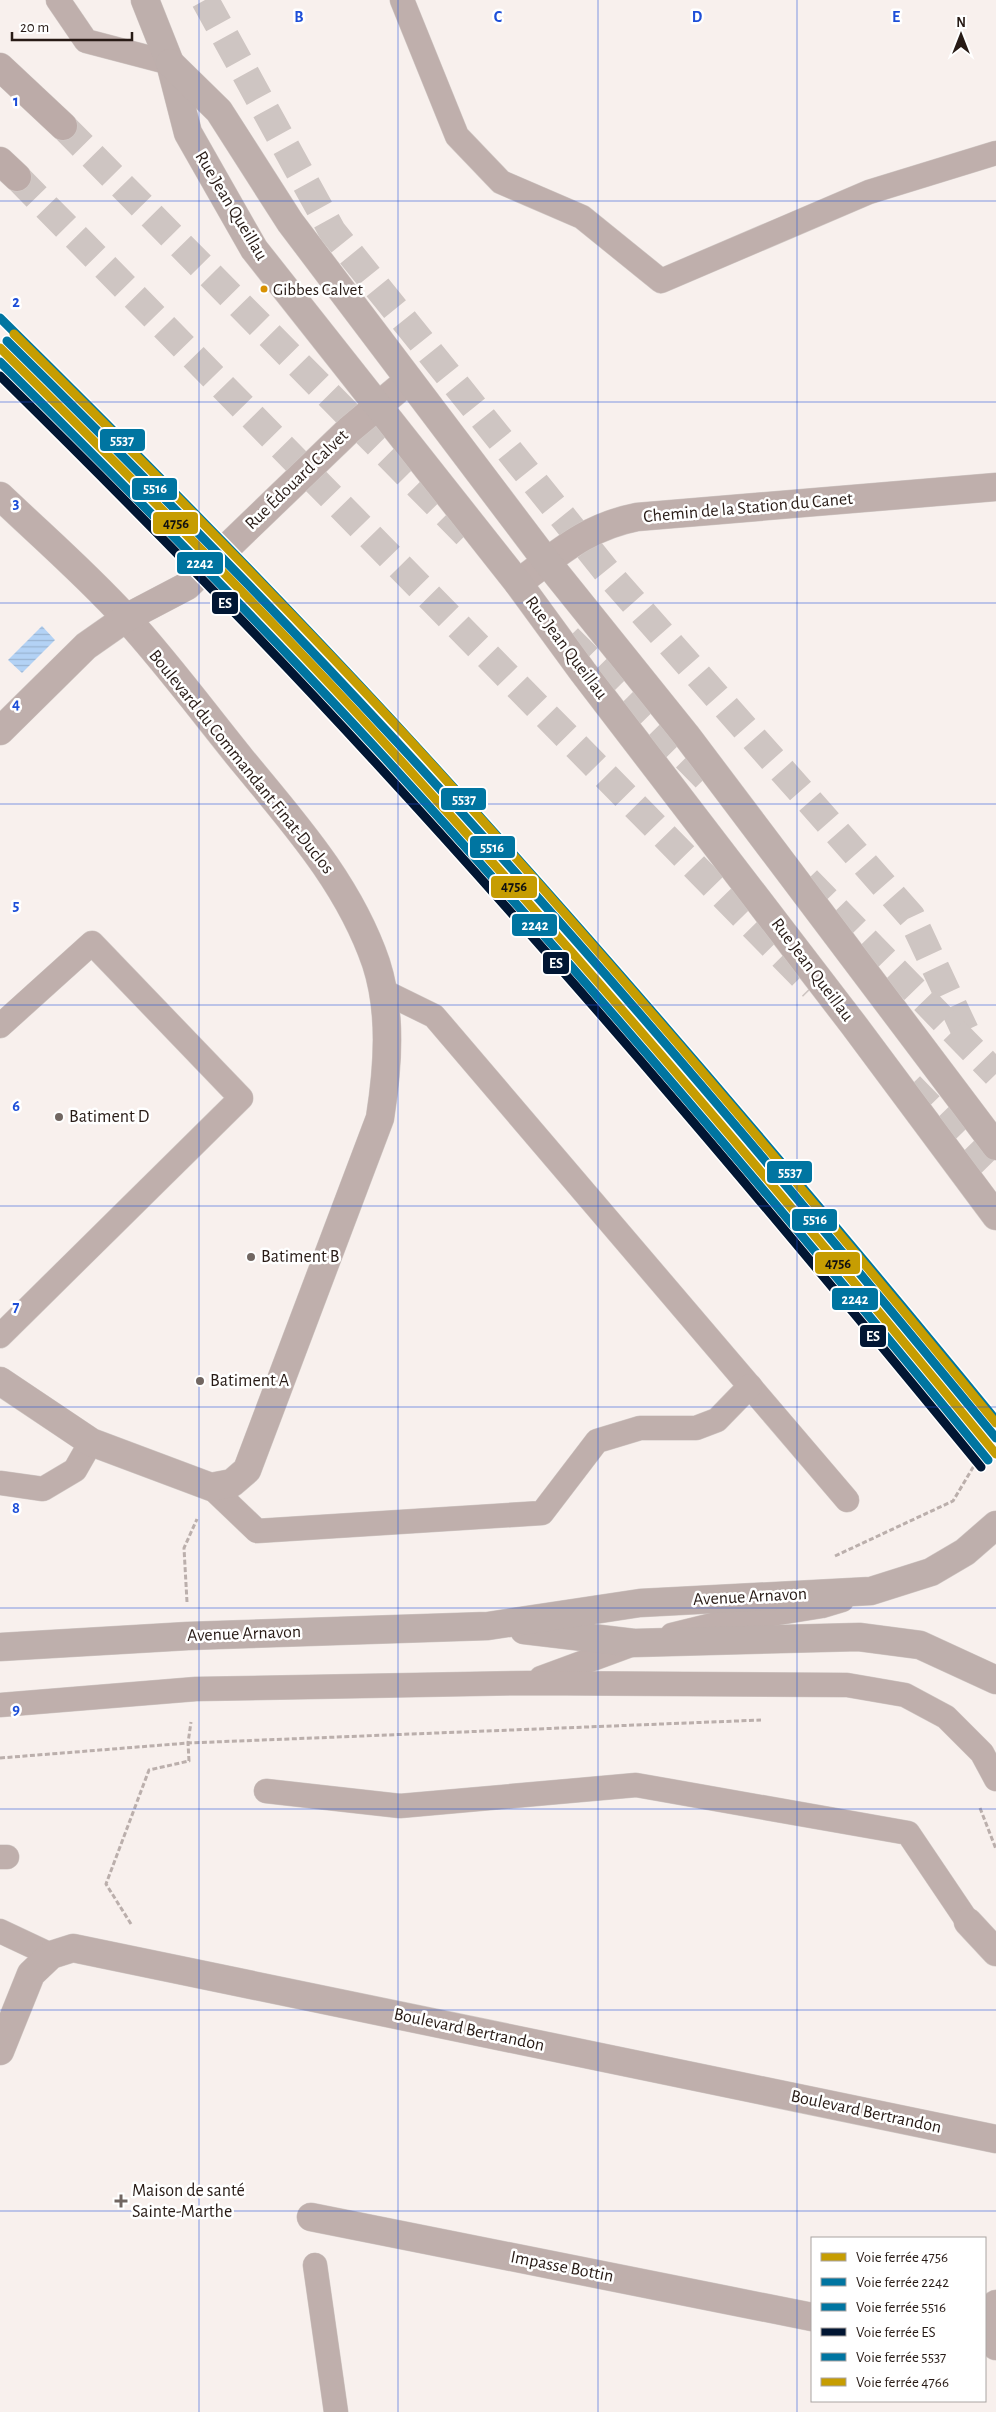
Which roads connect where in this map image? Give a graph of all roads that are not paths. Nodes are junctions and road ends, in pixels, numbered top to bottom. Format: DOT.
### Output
graph roads {
  1 [pos="58,0"];
  2 [pos="145,0"];
  3 [pos="402,0"];
  4 [pos="170,63"];
  5 [pos="0,67"];
  6 [pos="63,126"];
  7 [pos="996,153"];
  8 [pos="409,380"];
  9 [pos="377,406"];
  10 [pos="996,487"];
  11 [pos="0,496"];
  12 [pos="547,562"];
  13 [pos="518,583"];
  14 [pos="126,618"];
  15 [pos="0,731"];
  16 [pos="383,991"];
  17 [pos="0,1026"];
  18 [pos="996,1146"];
  19 [pos="996,1216"];
  20 [pos="0,1336"];
  21 [pos="0,1380"];
  22 [pos="750,1386"];
  23 [pos="91,1442"];
  24 [pos="0,1484"];
  25 [pos="211,1486"];
  26 [pos="847,1500"];
  27 [pos="996,1525"];
  28 [pos="871,1591"];
  29 [pos="488,1626"];
  30 [pos="634,1643"];
  31 [pos="0,1647"];
  32 [pos="996,1680"];
  33 [pos="528,1683"];
  34 [pos="0,1705"];
  35 [pos="996,1779"];
  36 [pos="266,1791"];
  37 [pos="968,1922"];
  38 [pos="0,1932"];
  39 [pos="996,1952"];
  40 [pos="51,1955"];
  41 [pos="0,2051"];
  42 [pos="996,2139"];
  43 [pos="311,2217"];
  44 [pos="315,2265"];
  45 [pos="996,2304"];
  46 [pos="811,2317"];
  47 [pos="996,2346"];
  48 [pos="336,2412"];
  1 -- 4 [label="lane"];
  2 -- 4 [label="main road, Rue Jean Queillau"];
  3 -- 7 [label="lane"];
  4 -- 8 [label="main road, Rue Jean Queillau"];
  4 -- 9 [label="main road, Rue Jean Queillau"];
  5 -- 6 [label="highway"];
  8 -- 9 [label="street, Rue Édouard Calvet"];
  8 -- 12 [label="main road, Rue Jean Queillau"];
  9 -- 13 [label="main road, Rue Jean Queillau"];
  9 -- 14 [label="street, Rue Édouard Calvet"];
  10 -- 12 [label="street, Chemin de la Station du Canet"];
  11 -- 14 [label="street, Boulevard du Commandant Finat-Duclos"];
  12 -- 13 [label="street, Chemin de la Station du Canet"];
  12 -- 18 [label="main road, Rue Jean Queillau"];
  13 -- 19 [label="main road, Rue Jean Queillau"];
  14 -- 15 [label="street, Rue Édouard Calvet"];
  14 -- 16 [label="street, Boulevard du Commandant Finat-Duclos"];
  16 -- 22 [label="lane"];
  16 -- 25 [label="street, Boulevard du Commandant Finat-Duclos"];
  17 -- 20 [label="lane"];
  21 -- 23 [label="street"];
  22 -- 25 [label="lane"];
  22 -- 26 [label="lane"];
  23 -- 24 [label="lane"];
  23 -- 25 [label="street"];
  27 -- 28 [label="main road, Avenue Arnavon"];
  28 -- 29 [label="main road, Avenue Arnavon"];
  28 -- 30 [label="lane"];
  29 -- 30 [label="main road, Avenue Arnavon"];
  29 -- 31 [label="main road, Avenue Arnavon"];
  30 -- 32 [label="main road, Avenue Arnavon"];
  30 -- 33 [label="lane"];
  33 -- 34 [label="lane"];
  33 -- 35 [label="lane"];
  36 -- 37 [label="lane"];
  37 -- 39 [label="street"];
  38 -- 40 [label="lane"];
  40 -- 41 [label="street, Boulevard Bertrandon"];
  40 -- 42 [label="street, Boulevard Bertrandon"];
  43 -- 46 [label="street, Impasse Bottin"];
  44 -- 48 [label="lane"];
  45 -- 47 [label="street"];
}
